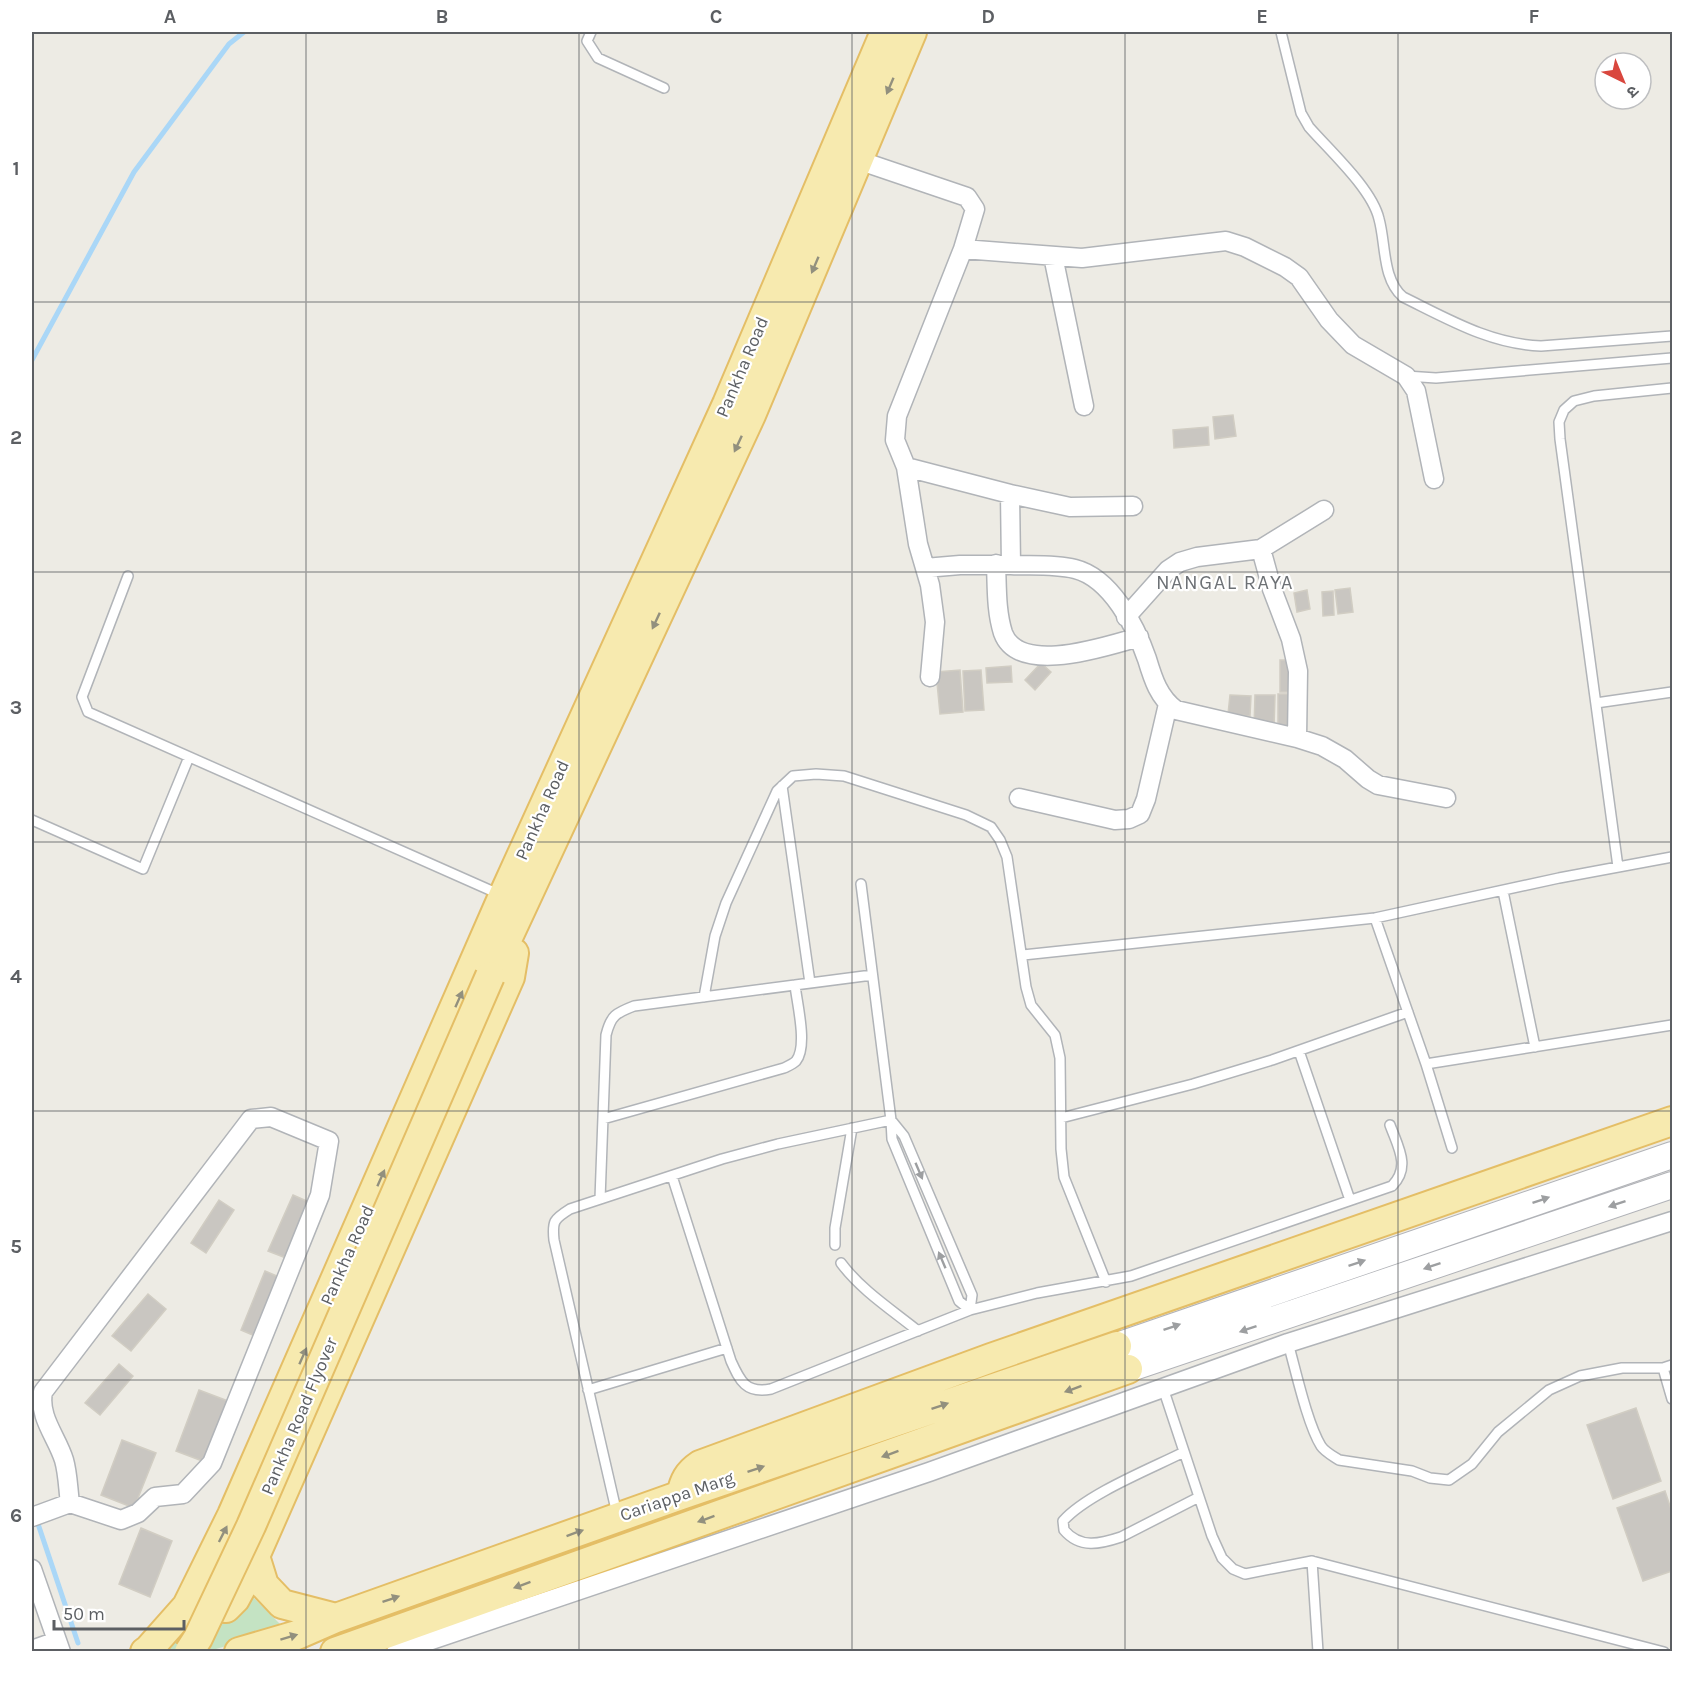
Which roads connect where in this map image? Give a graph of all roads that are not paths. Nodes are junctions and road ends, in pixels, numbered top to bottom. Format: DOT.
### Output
graph roads {
  1 [pos="591,32"];
  2 [pos="885,32"];
  3 [pos="912,32"];
  4 [pos="1281,32"];
  5 [pos="664,88"];
  6 [pos="846,156"];
  7 [pos="963,249"];
  8 [pos="1053,256"];
  9 [pos="1672,336"];
  10 [pos="1672,358"];
  11 [pos="1406,376"];
  12 [pos="1672,388"];
  13 [pos="1084,406"];
  14 [pos="906,467"];
  15 [pos="1434,479"];
  16 [pos="1010,494"];
  17 [pos="1133,506"];
  18 [pos="1324,510"];
  19 [pos="1261,549"];
  20 [pos="1003,565"];
  21 [pos="925,568"];
  22 [pos="128,576"];
  23 [pos="1126,617"];
  24 [pos="1139,637"];
  25 [pos="930,677"];
  26 [pos="1672,692"];
  27 [pos="1596,703"];
  28 [pos="1168,704"];
  29 [pos="1297,738"];
  30 [pos="189,757"];
  31 [pos="782,786"];
  32 [pos="1019,798"];
  33 [pos="1446,798"];
  34 [pos="32,820"];
  35 [pos="1672,856"];
  36 [pos="1618,867"];
  37 [pos="861,884"];
  38 [pos="1503,891"];
  39 [pos="512,905"];
  40 [pos="1376,918"];
  41 [pos="1023,955"];
  42 [pos="872,975"];
  43 [pos="810,983"];
  44 [pos="795,985"];
  45 [pos="704,997"];
  46 [pos="1408,1012"];
  47 [pos="1672,1025"];
  48 [pos="1535,1047"];
  49 [pos="1299,1051"];
  50 [pos="1426,1064"];
  51 [pos="1061,1118"];
  52 [pos="603,1119"];
  53 [pos="891,1120"];
  54 [pos="1672,1121"];
  55 [pos="1390,1125"];
  56 [pos="852,1128"];
  57 [pos="1452,1148"];
  58 [pos="1672,1155"];
  59 [pos="672,1176"];
  60 [pos="1672,1185"];
  61 [pos="600,1198"];
  62 [pos="1350,1200"];
  63 [pos="1672,1221"];
  64 [pos="835,1245"];
  65 [pos="841,1263"];
  66 [pos="1106,1282"];
  67 [pos="970,1311"];
  68 [pos="918,1331"];
  69 [pos="1288,1343"];
  70 [pos="727,1348"];
  71 [pos="1123,1357"];
  72 [pos="1672,1365"];
  73 [pos="1663,1368"];
  74 [pos="1162,1388"];
  75 [pos="588,1390"];
  76 [pos="1672,1399"];
  77 [pos="1184,1452"];
  78 [pos="681,1495"];
  79 [pos="1199,1497"];
  80 [pos="70,1503"];
  81 [pos="32,1517"];
  82 [pos="617,1517"];
  83 [pos="255,1556"];
  84 [pos="1312,1561"];
  85 [pos="32,1569"];
  86 [pos="197,1586"];
  87 [pos="336,1618"];
  88 [pos="59,1646"];
  89 [pos="32,1650"];
  90 [pos="145,1652"];
  91 [pos="189,1652"];
  92 [pos="239,1652"];
  93 [pos="335,1652"];
  94 [pos="396,1652"];
  95 [pos="1318,1652"];
  96 [pos="1664,1652"];
  1 -- 5 [label="lane"];
  2 -- 6 [label="main road, Pankha Road"];
  3 -- 6 [label="main road, Pankha Road, one-way"];
  4 -- 9 [label="lane"];
  6 -- 7 [label="street"];
  6 -- 39 [label="main road, Pankha Road"];
  7 -- 8 [label="street"];
  7 -- 14 [label="street"];
  8 -- 11 [label="street"];
  8 -- 13 [label="street"];
  10 -- 11 [label="lane"];
  11 -- 15 [label="street"];
  12 -- 27 [label="lane"];
  14 -- 16 [label="street"];
  14 -- 21 [label="street"];
  16 -- 17 [label="street"];
  16 -- 20 [label="street"];
  18 -- 19 [label="street"];
  19 -- 23 [label="street"];
  19 -- 29 [label="street"];
  20 -- 21 [label="street"];
  20 -- 23 [label="street"];
  20 -- 24 [label="street"];
  21 -- 25 [label="street"];
  22 -- 30 [label="lane"];
  23 -- 24 [label="street"];
  24 -- 28 [label="street"];
  26 -- 27 [label="lane"];
  27 -- 36 [label="lane"];
  28 -- 29 [label="street"];
  28 -- 32 [label="street"];
  29 -- 33 [label="street"];
  30 -- 34 [label="lane"];
  30 -- 39 [label="lane"];
  31 -- 41 [label="lane"];
  31 -- 43 [label="lane"];
  31 -- 45 [label="lane"];
  35 -- 36 [label="lane"];
  36 -- 38 [label="lane"];
  37 -- 42 [label="lane"];
  38 -- 40 [label="lane"];
  38 -- 48 [label="lane"];
  39 -- 83 [label="main road"];
  86 -- 39 [label="main road, Pankha Road, one-way"];
  39 -- 91 [label="main road, Pankha Road Flyover, bridge"];
  40 -- 41 [label="lane"];
  40 -- 46 [label="lane"];
  41 -- 51 [label="lane"];
  42 -- 43 [label="lane"];
  42 -- 53 [label="lane"];
  43 -- 44 [label="lane"];
  44 -- 45 [label="lane"];
  44 -- 52 [label="lane"];
  45 -- 52 [label="lane"];
  46 -- 49 [label="lane"];
  46 -- 50 [label="lane"];
  47 -- 48 [label="lane"];
  48 -- 50 [label="lane"];
  49 -- 51 [label="lane"];
  49 -- 62 [label="lane"];
  50 -- 57 [label="lane"];
  51 -- 66 [label="lane"];
  52 -- 61 [label="lane"];
  53 -- 56 [label="lane"];
  67 -- 53 [label="lane, one-way"];
  53 -- 67 [label="lane, one-way"];
  54 -- 78 [label="main road"];
  55 -- 62 [label="lane"];
  56 -- 59 [label="lane"];
  56 -- 64 [label="lane"];
  71 -- 58 [label="main road, one-way"];
  59 -- 61 [label="lane"];
  59 -- 70 [label="lane"];
  60 -- 71 [label="main road, one-way"];
  61 -- 75 [label="lane"];
  62 -- 66 [label="lane"];
  63 -- 69 [label="street"];
  65 -- 68 [label="lane"];
  66 -- 67 [label="lane"];
  67 -- 68 [label="lane"];
  68 -- 70 [label="lane"];
  69 -- 73 [label="lane"];
  69 -- 74 [label="street"];
  70 -- 75 [label="lane"];
  78 -- 71 [label="main road, Cariappa Marg, one-way"];
  71 -- 93 [label="main road, Cariappa Marg, one-way"];
  72 -- 73 [label="lane"];
  73 -- 76 [label="lane"];
  74 -- 77 [label="lane"];
  74 -- 94 [label="street"];
  75 -- 82 [label="lane"];
  77 -- 79 [label="lane"];
  77 -- 79 [label="lane"];
  78 -- 82 [label="main road, Cariappa Marg"];
  79 -- 84 [label="lane"];
  80 -- 80 [label="street"];
  80 -- 81 [label="street"];
  87 -- 82 [label="main road, Cariappa Marg, one-way"];
  83 -- 86 [label="main road"];
  83 -- 87 [label="main road"];
  84 -- 95 [label="lane"];
  84 -- 96 [label="lane"];
  85 -- 88 [label="street"];
  86 -- 90 [label="main road, Pankha Road"];
  92 -- 87 [label="main road, Cariappa Marg, one-way"];
  88 -- 89 [label="street"];
}
